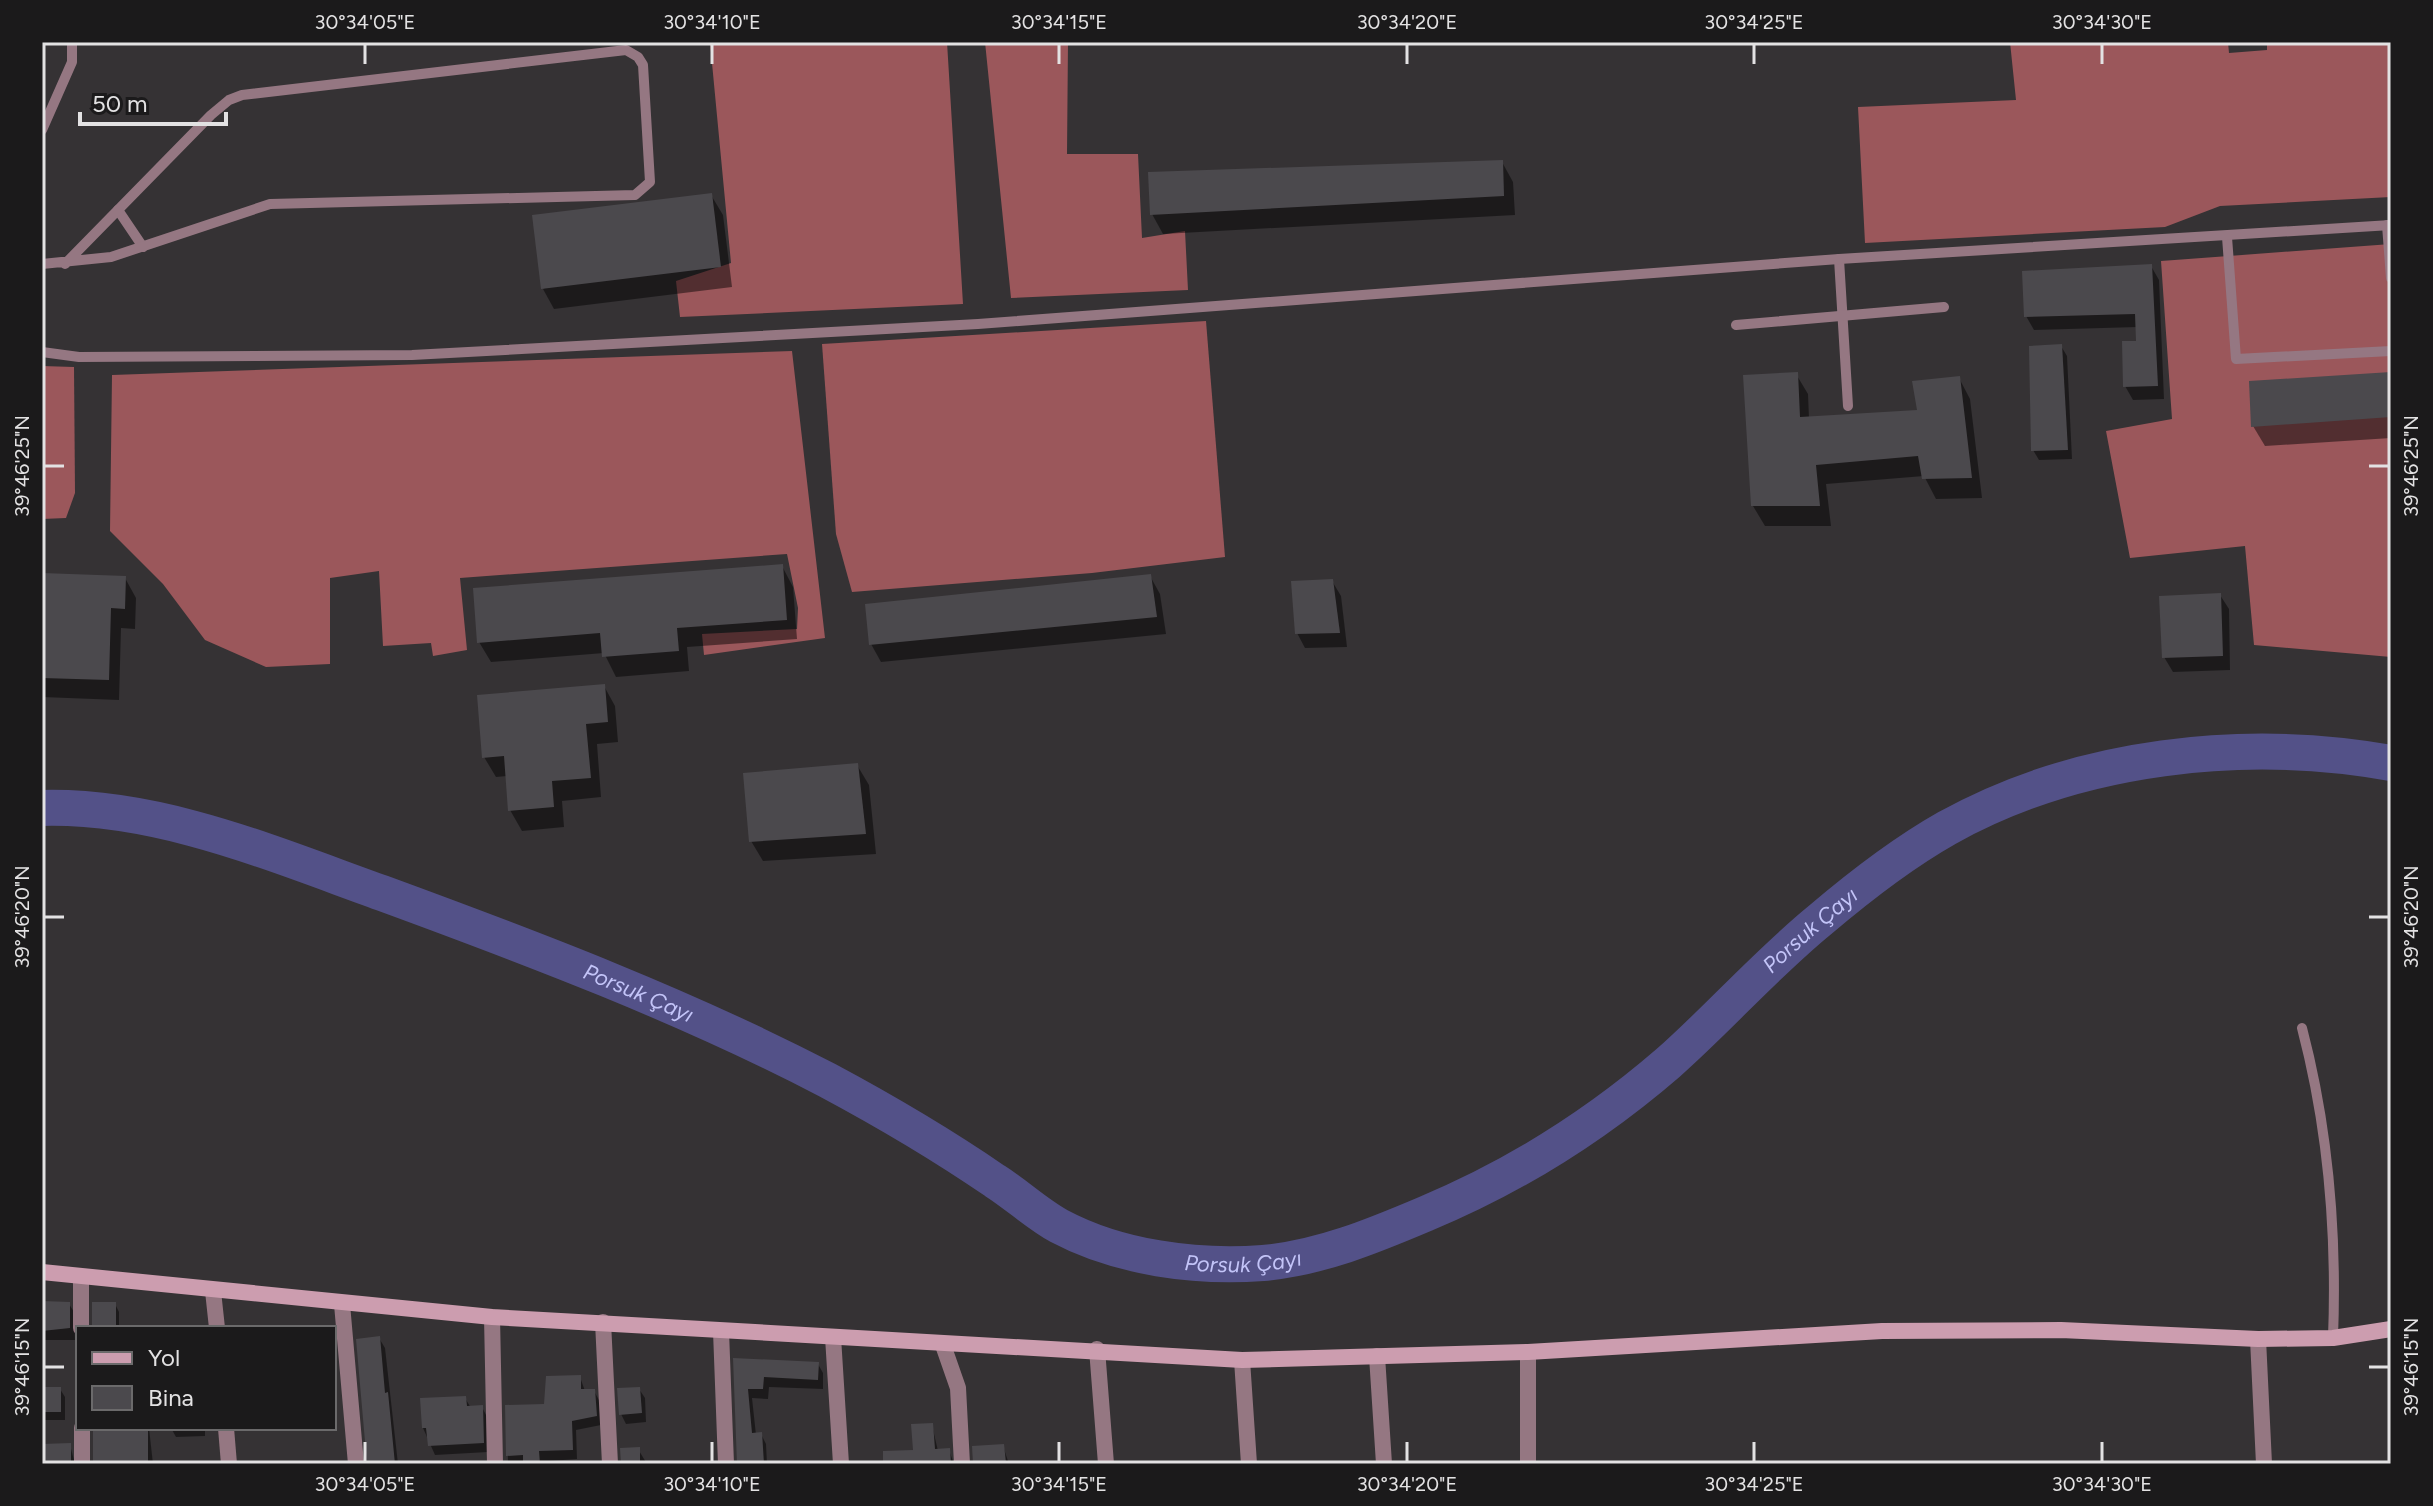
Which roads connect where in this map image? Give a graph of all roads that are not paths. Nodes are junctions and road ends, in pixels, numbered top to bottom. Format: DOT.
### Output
graph roads {
  1 [pos="72,42"];
  2 [pos="42,130"];
  3 [pos="118,210"];
  4 [pos="2389,225"];
  5 [pos="2227,237"];
  6 [pos="143,247"];
  7 [pos="1839,259"];
  8 [pos="42,264"];
  9 [pos="65,264"];
  10 [pos="2391,278"];
  11 [pos="1944,307"];
  12 [pos="1842,315"];
  13 [pos="1736,325"];
  14 [pos="2391,351"];
  15 [pos="42,352"];
  16 [pos="1848,406"];
  17 [pos="2302,1028"];
  18 [pos="42,1272"];
  19 [pos="81,1277"];
  20 [pos="213,1291"];
  21 [pos="342,1304"];
  22 [pos="492,1317"];
  23 [pos="603,1322"];
  24 [pos="81,1326"];
  25 [pos="217,1326"];
  26 [pos="2391,1329"];
  27 [pos="721,1331"];
  28 [pos="833,1337"];
  29 [pos="2333,1338"];
  30 [pos="2258,1339"];
  31 [pos="943,1345"];
  32 [pos="1097,1349"];
  33 [pos="1528,1352"];
  34 [pos="1377,1356"];
  35 [pos="1242,1360"];
  36 [pos="82,1430"];
  37 [pos="226,1430"];
  38 [pos="82,1464"];
  39 [pos="229,1464"];
  40 [pos="356,1464"];
  41 [pos="495,1464"];
  42 [pos="610,1464"];
  43 [pos="726,1464"];
  44 [pos="841,1464"];
  45 [pos="962,1464"];
  46 [pos="1106,1464"];
  47 [pos="1249,1464"];
  48 [pos="1384,1464"];
  49 [pos="1528,1464"];
  50 [pos="2264,1464"];
  1 -- 2 [label="lane"];
  3 -- 6 [label="lane"];
  3 -- 6 [label="lane"];
  3 -- 9 [label="lane"];
  4 -- 5 [label="lane"];
  4 -- 10 [label="lane"];
  5 -- 7 [label="lane"];
  5 -- 14 [label="lane"];
  6 -- 9 [label="lane"];
  7 -- 12 [label="lane"];
  7 -- 15 [label="lane"];
  8 -- 9 [label="lane"];
  11 -- 12 [label="lane"];
  12 -- 13 [label="lane"];
  12 -- 16 [label="lane"];
  17 -- 29 [label="lane"];
  18 -- 19 [label="street"];
  19 -- 20 [label="street"];
  19 -- 24 [label="street"];
  20 -- 21 [label="street"];
  20 -- 25 [label="street"];
  21 -- 22 [label="street"];
  21 -- 40 [label="street"];
  22 -- 23 [label="street"];
  22 -- 41 [label="street"];
  23 -- 27 [label="street"];
  23 -- 42 [label="street"];
  26 -- 29 [label="street"];
  27 -- 28 [label="street"];
  27 -- 43 [label="street"];
  28 -- 31 [label="street"];
  28 -- 44 [label="street"];
  29 -- 30 [label="street"];
  30 -- 33 [label="street"];
  30 -- 50 [label="street"];
  31 -- 32 [label="street"];
  31 -- 45 [label="street"];
  32 -- 35 [label="street"];
  32 -- 46 [label="street"];
  33 -- 34 [label="street"];
  33 -- 49 [label="street"];
  34 -- 35 [label="street"];
  34 -- 48 [label="street"];
  35 -- 47 [label="street"];
  36 -- 38 [label="street"];
  37 -- 39 [label="street"];
}
